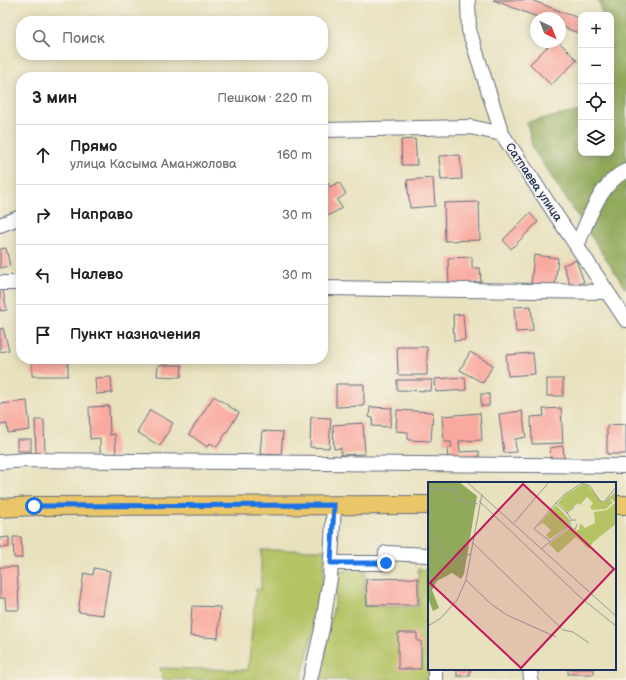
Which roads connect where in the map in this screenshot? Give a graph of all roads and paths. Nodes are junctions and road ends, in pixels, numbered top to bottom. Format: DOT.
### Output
graph roads {
  1 [pos="468,0"];
  2 [pos="328,130"];
  3 [pos="502,134"];
  4 [pos="626,171"];
  5 [pos="16,219"];
  6 [pos="0,225"];
  7 [pos="576,246"];
  8 [pos="0,283"];
  9 [pos="16,284"];
  10 [pos="328,288"];
  11 [pos="606,292"];
  12 [pos="626,320"];
  13 [pos="0,462"];
  14 [pos="626,466"];
  15 [pos="334,505"];
  16 [pos="428,505"];
  17 [pos="0,508"];
  18 [pos="428,555"];
  19 [pos="331,563"];
  20 [pos="434,670"];
  21 [pos="530,670"];
  22 [pos="310,680"];
  23 [pos="435,680"];
  24 [pos="531,680"];
  1 -- 3 [label="street"];
  2 -- 3 [label="street, Сатпаева улица"];
  3 -- 7 [label="street, Сатпаева улица"];
  4 -- 7 [label="street"];
  5 -- 6 [label="street"];
  7 -- 11 [label="street, Сатпаева улица"];
  8 -- 9 [label="street"];
  10 -- 11 [label="street"];
  11 -- 12 [label="street, Сатпаева улица"];
  13 -- 14 [label="street"];
  15 -- 16 [label="main road"];
  15 -- 17 [label="main road"];
  15 -- 19 [label="street"];
  18 -- 19 [label="street"];
  19 -- 22 [label="street"];
  20 -- 23 [label="street"];
  21 -- 24 [label="street"];
}
